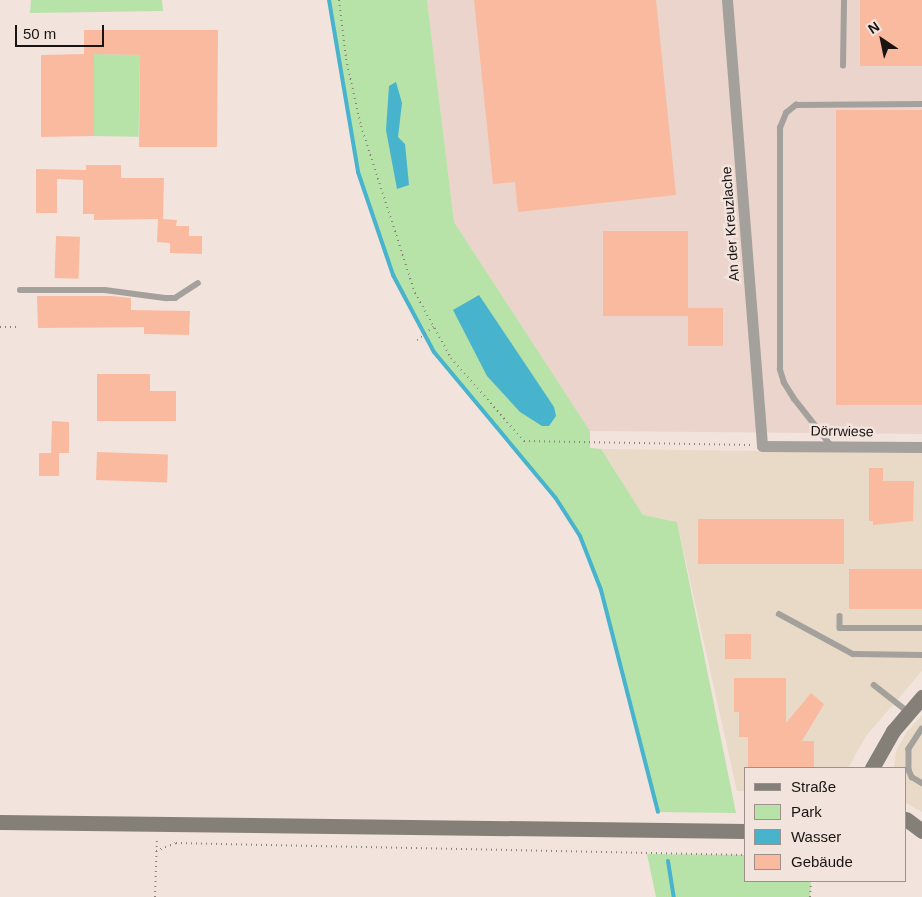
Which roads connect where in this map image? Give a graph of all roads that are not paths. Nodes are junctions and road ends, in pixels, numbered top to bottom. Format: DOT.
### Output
graph roads {
  1 [pos="727,0"];
  2 [pos="844,0"];
  3 [pos="843,66"];
  4 [pos="922,104"];
  5 [pos="198,283"];
  6 [pos="20,290"];
  7 [pos="762,446"];
  8 [pos="831,446"];
  9 [pos="922,447"];
  10 [pos="780,614"];
  11 [pos="840,616"];
  12 [pos="922,628"];
  13 [pos="922,655"];
  14 [pos="874,686"];
  15 [pos="922,697"];
  16 [pos="909,712"];
  17 [pos="922,729"];
  18 [pos="872,767"];
  19 [pos="922,783"];
  20 [pos="907,820"];
  21 [pos="0,822"];
  22 [pos="744,831"];
  23 [pos="907,832"];
  24 [pos="922,832"];
  1 -- 7 [label="street, An der Kreuzlache"];
  2 -- 3 [label="lane"];
  4 -- 8 [label="lane"];
  5 -- 6 [label="lane"];
  7 -- 8 [label="street, Dörrwiese"];
  8 -- 9 [label="street, Dörrwiese"];
  10 -- 13 [label="lane"];
  11 -- 12 [label="lane"];
  14 -- 16 [label="lane"];
  15 -- 16 [label="main road"];
  16 -- 18 [label="main road"];
  17 -- 19 [label="lane"];
  20 -- 24 [label="main road"];
  21 -- 22 [label="main road"];
  23 -- 24 [label="main road"];
}
